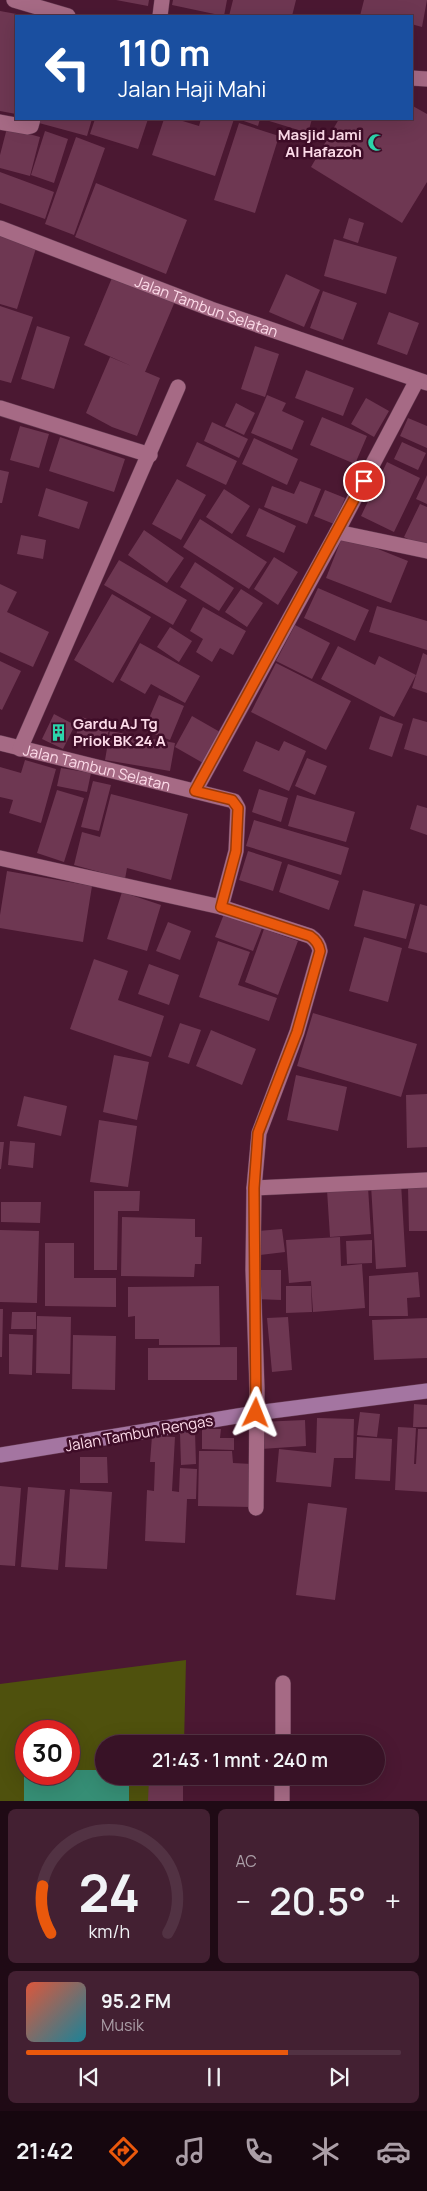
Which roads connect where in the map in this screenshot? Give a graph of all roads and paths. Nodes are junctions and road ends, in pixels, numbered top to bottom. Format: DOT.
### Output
graph roads {
  1 [pos="14,0"];
  2 [pos="162,0"];
  3 [pos="46,13"];
  4 [pos="61,15"];
  5 [pos="160,15"];
  6 [pos="413,78"];
  7 [pos="427,79"];
  8 [pos="33,120"];
  9 [pos="1,125"];
  10 [pos="0,228"];
  11 [pos="422,381"];
  12 [pos="178,387"];
  13 [pos="0,408"];
  14 [pos="150,455"];
  15 [pos="337,532"];
  16 [pos="427,551"];
  17 [pos="0,743"];
  18 [pos="20,749"];
  19 [pos="195,791"];
  20 [pos="0,858"];
  21 [pos="221,907"];
  22 [pos="427,1180"];
  23 [pos="254,1188"];
  24 [pos="427,1391"];
  25 [pos="256,1410"];
  26 [pos="0,1455"];
  27 [pos="256,1508"];
  28 [pos="283,1683"];
  29 [pos="283,1735"];
  30 [pos="282,1785"];
  31 [pos="282,1801"];
  1 -- 3 [label="street"];
  2 -- 5 [label="street"];
  3 -- 4 [label="street"];
  6 -- 7 [label="street"];
  8 -- 9 [label="street"];
  10 -- 11 [label="street, Jalan Tambun Selatan"];
  11 -- 15 [label="street, Jalan Tambun Selatan"];
  12 -- 14 [label="street"];
  13 -- 14 [label="street"];
  14 -- 18 [label="street"];
  15 -- 16 [label="street"];
  15 -- 19 [label="street, Jalan Tambun Selatan"];
  17 -- 18 [label="street, Jalan Tambun Selatan"];
  18 -- 19 [label="street, Jalan Tambun Selatan"];
  19 -- 21 [label="street, Jalan Tambun Selatan"];
  20 -- 21 [label="street"];
  21 -- 23 [label="street"];
  22 -- 23 [label="street"];
  23 -- 25 [label="street"];
  24 -- 25 [label="street, Jalan Tambun Rengas"];
  25 -- 26 [label="street, Jalan Tambun Rengas"];
  25 -- 27 [label="street"];
  28 -- 29 [label="street"];
  30 -- 31 [label="street"];
}
